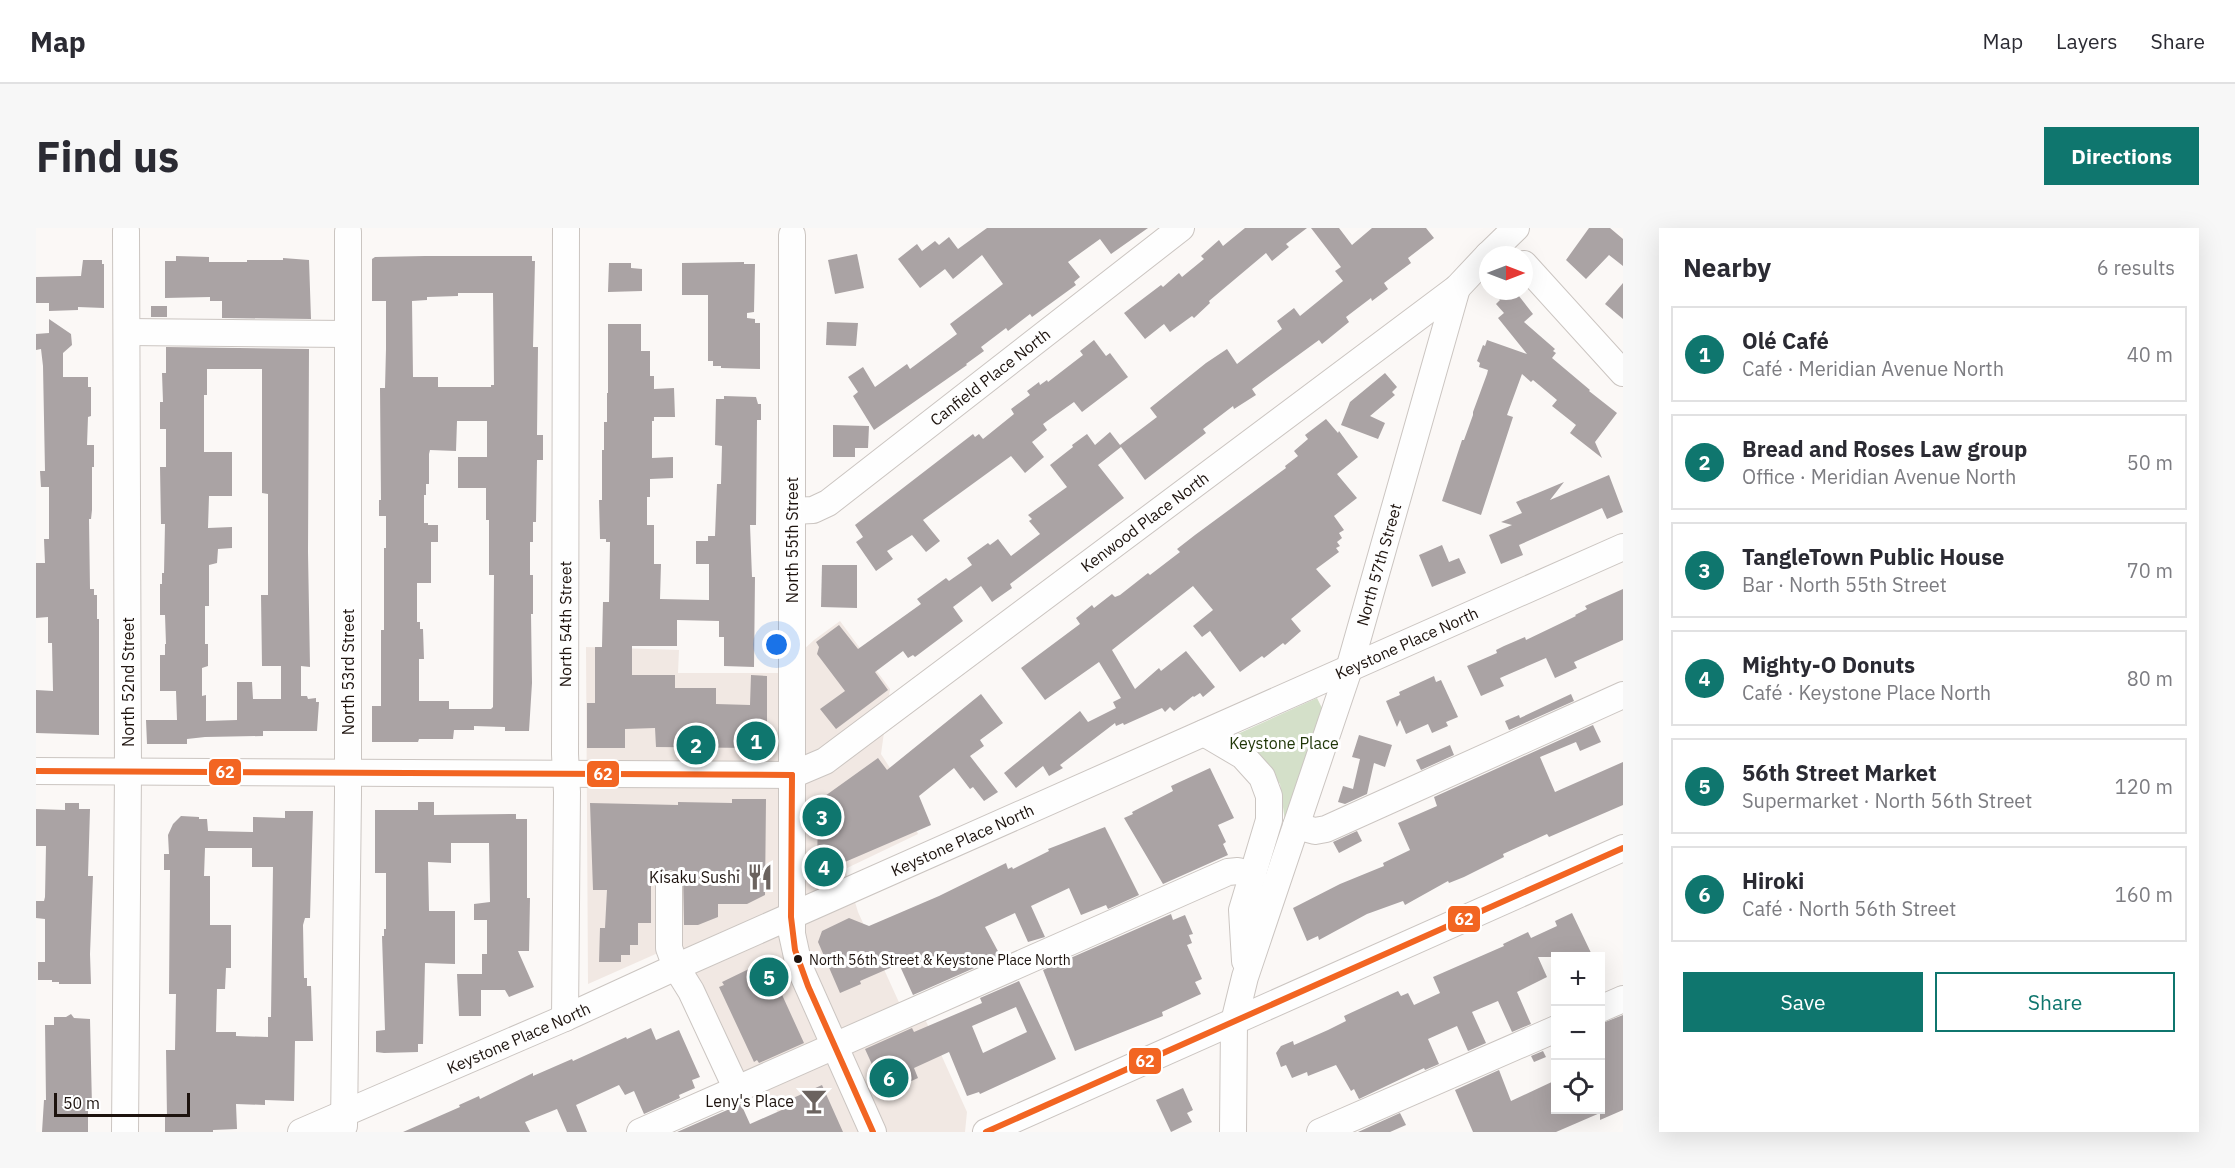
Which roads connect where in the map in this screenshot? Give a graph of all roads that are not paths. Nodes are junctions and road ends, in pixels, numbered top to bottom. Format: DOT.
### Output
graph roads {
  1 [pos="566,228"];
  2 [pos="1181,228"];
  3 [pos="127,229"];
  4 [pos="348,229"];
  5 [pos="792,230"];
  6 [pos="1502,243"];
  7 [pos="1533,276"];
  8 [pos="1457,288"];
  9 [pos="127,332"];
  10 [pos="348,334"];
  11 [pos="1623,373"];
  12 [pos="792,511"];
  13 [pos="1623,547"];
  14 [pos="1349,669"];
  15 [pos="1623,695"];
  16 [pos="1204,733"];
  17 [pos="36,771"];
  18 [pos="128,772"];
  19 [pos="348,773"];
  20 [pos="566,775"];
  21 [pos="792,775"];
  22 [pos="1296,826"];
  23 [pos="1623,848"];
  24 [pos="1253,875"];
  25 [pos="669,885"];
  26 [pos="791,917"];
  27 [pos="676,967"];
  28 [pos="1245,977"];
  29 [pos="1623,999"];
  30 [pos="1605,1007"];
  31 [pos="565,1018"];
  32 [pos="1234,1022"];
  33 [pos="1551,1031"];
  34 [pos="834,1046"];
  35 [pos="732,1079"];
  36 [pos="344,1122"];
  37 [pos="125,1132"];
  38 [pos="301,1132"];
  39 [pos="640,1132"];
  40 [pos="873,1132"];
  41 [pos="986,1132"];
  42 [pos="1233,1132"];
  43 [pos="1320,1132"];
  1 -- 20 [label="street, North 54th Street"];
  2 -- 12 [label="street, Canfield Place North"];
  3 -- 9 [label="street, North 52nd Street"];
  4 -- 10 [label="street, North 53rd Street"];
  5 -- 12 [label="street, North 55th Street"];
  6 -- 8 [label="street, Kenwood Place North"];
  7 -- 11 [label="street"];
  8 -- 14 [label="street, North 57th Street"];
  8 -- 21 [label="street, Kenwood Place North"];
  9 -- 10 [label="street"];
  9 -- 18 [label="street, North 52nd Street"];
  10 -- 19 [label="street, North 53rd Street"];
  12 -- 21 [label="street, North 55th Street"];
  13 -- 14 [label="street, Keystone Place North"];
  14 -- 16 [label="street, Keystone Place North"];
  14 -- 22 [label="street, North 57th Street"];
  15 -- 22 [label="street"];
  16 -- 24 [label="street, North 57th Street"];
  16 -- 26 [label="street, Keystone Place North"];
  17 -- 18 [label="street"];
  18 -- 19 [label="street"];
  18 -- 37 [label="street, North 52nd Street"];
  19 -- 20 [label="street"];
  19 -- 36 [label="street, North 53rd Street"];
  20 -- 21 [label="street"];
  20 -- 31 [label="street, North 54th Street"];
  21 -- 26 [label="street, North 55th Street"];
  22 -- 28 [label="street, North 57th Street"];
  23 -- 32 [label="street"];
  24 -- 28 [label="street, North 57th Street"];
  24 -- 34 [label="street"];
  25 -- 27 [label="street"];
  26 -- 27 [label="street, Keystone Place North"];
  26 -- 34 [label="street, North 55th Street"];
  27 -- 31 [label="street, Keystone Place North"];
  27 -- 35 [label="street"];
  28 -- 32 [label="street, North 57th Street"];
  29 -- 30 [label="street"];
  31 -- 36 [label="street, Keystone Place North"];
  32 -- 41 [label="street"];
  32 -- 42 [label="street, North 57th Street"];
  33 -- 43 [label="street"];
  34 -- 39 [label="street"];
  34 -- 40 [label="street, North 55th Street"];
  36 -- 38 [label="street, Keystone Place North"];
}
